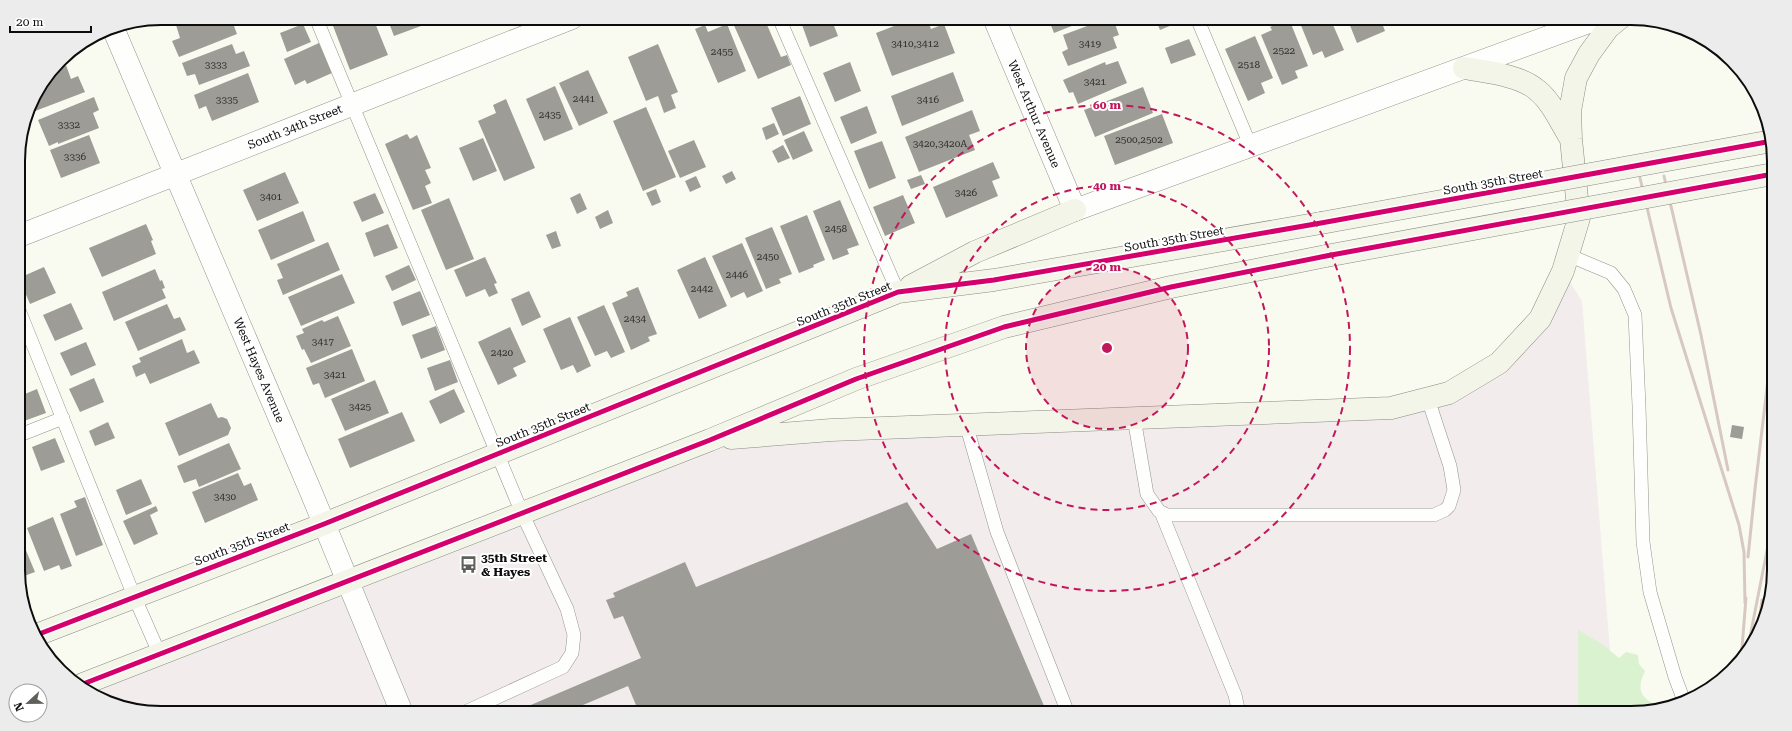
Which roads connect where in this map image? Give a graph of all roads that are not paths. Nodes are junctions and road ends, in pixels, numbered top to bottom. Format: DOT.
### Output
graph roads {
  1 [pos="319,25"];
  2 [pos="554,25"];
  3 [pos="782,25"];
  4 [pos="997,25"];
  5 [pos="1200,25"];
  6 [pos="1581,25"];
  7 [pos="1612,25"];
  8 [pos="115,33"];
  9 [pos="1464,68"];
  10 [pos="352,104"];
  11 [pos="1570,138"];
  12 [pos="1766,142"];
  13 [pos="1250,145"];
  14 [pos="176,175"];
  15 [pos="1767,175"];
  16 [pos="1075,210"];
  17 [pos="25,234"];
  18 [pos="1568,255"];
  19 [pos="898,292"];
  20 [pos="25,325"];
  21 [pos="1428,399"];
  22 [pos="63,418"];
  23 [pos="1134,418"];
  24 [pos="966,424"];
  25 [pos="25,433"];
  26 [pos="710,440"];
  27 [pos="498,454"];
  28 [pos="1160,512"];
  29 [pos="522,513"];
  30 [pos="324,524"];
  31 [pos="347,582"];
  32 [pos="134,596"];
  33 [pos="41,633"];
  34 [pos="160,655"];
  35 [pos="86,683"];
  36 [pos="1682,696"];
  37 [pos="399,706"];
  38 [pos="478,706"];
  39 [pos="1065,706"];
  40 [pos="1237,706"];
  1 -- 10 [label="lane"];
  2 -- 10 [label="street, South 34th Street"];
  3 -- 19 [label="lane"];
  4 -- 16 [label="street, West Arthur Avenue"];
  5 -- 13 [label="lane"];
  6 -- 9 [label="street"];
  7 -- 11 [label="main road"];
  8 -- 14 [label="street, West Hayes Avenue"];
  9 -- 11 [label="main road"];
  9 -- 13 [label="street"];
  10 -- 14 [label="street, South 34th Street"];
  10 -- 27 [label="lane"];
  11 -- 18 [label="main road"];
  12 -- 19 [label="main road, South 35th Street, bridge"];
  13 -- 16 [label="street"];
  14 -- 17 [label="street, South 34th Street"];
  14 -- 30 [label="street, West Hayes Avenue"];
  15 -- 26 [label="main road, bridge"];
  16 -- 19 [label="main road"];
  18 -- 21 [label="main road"];
  18 -- 36 [label="lane"];
  19 -- 27 [label="main road, South 35th Street"];
  20 -- 22 [label="lane"];
  21 -- 23 [label="main road"];
  21 -- 28 [label="lane"];
  22 -- 25 [label="lane"];
  22 -- 32 [label="lane"];
  23 -- 24 [label="main road"];
  23 -- 28 [label="lane"];
  24 -- 26 [label="main road"];
  24 -- 39 [label="lane"];
  26 -- 29 [label="main road"];
  27 -- 29 [label="lane"];
  27 -- 30 [label="main road, South 35th Street"];
  28 -- 40 [label="lane"];
  29 -- 31 [label="main road"];
  29 -- 38 [label="lane"];
  30 -- 31 [label="street, West Hayes Avenue"];
  30 -- 32 [label="main road, South 35th Street"];
  31 -- 34 [label="main road"];
  31 -- 37 [label="street, West Hayes Avenue"];
  32 -- 33 [label="main road, South 35th Street"];
  32 -- 34 [label="lane"];
  34 -- 35 [label="main road"];
}
